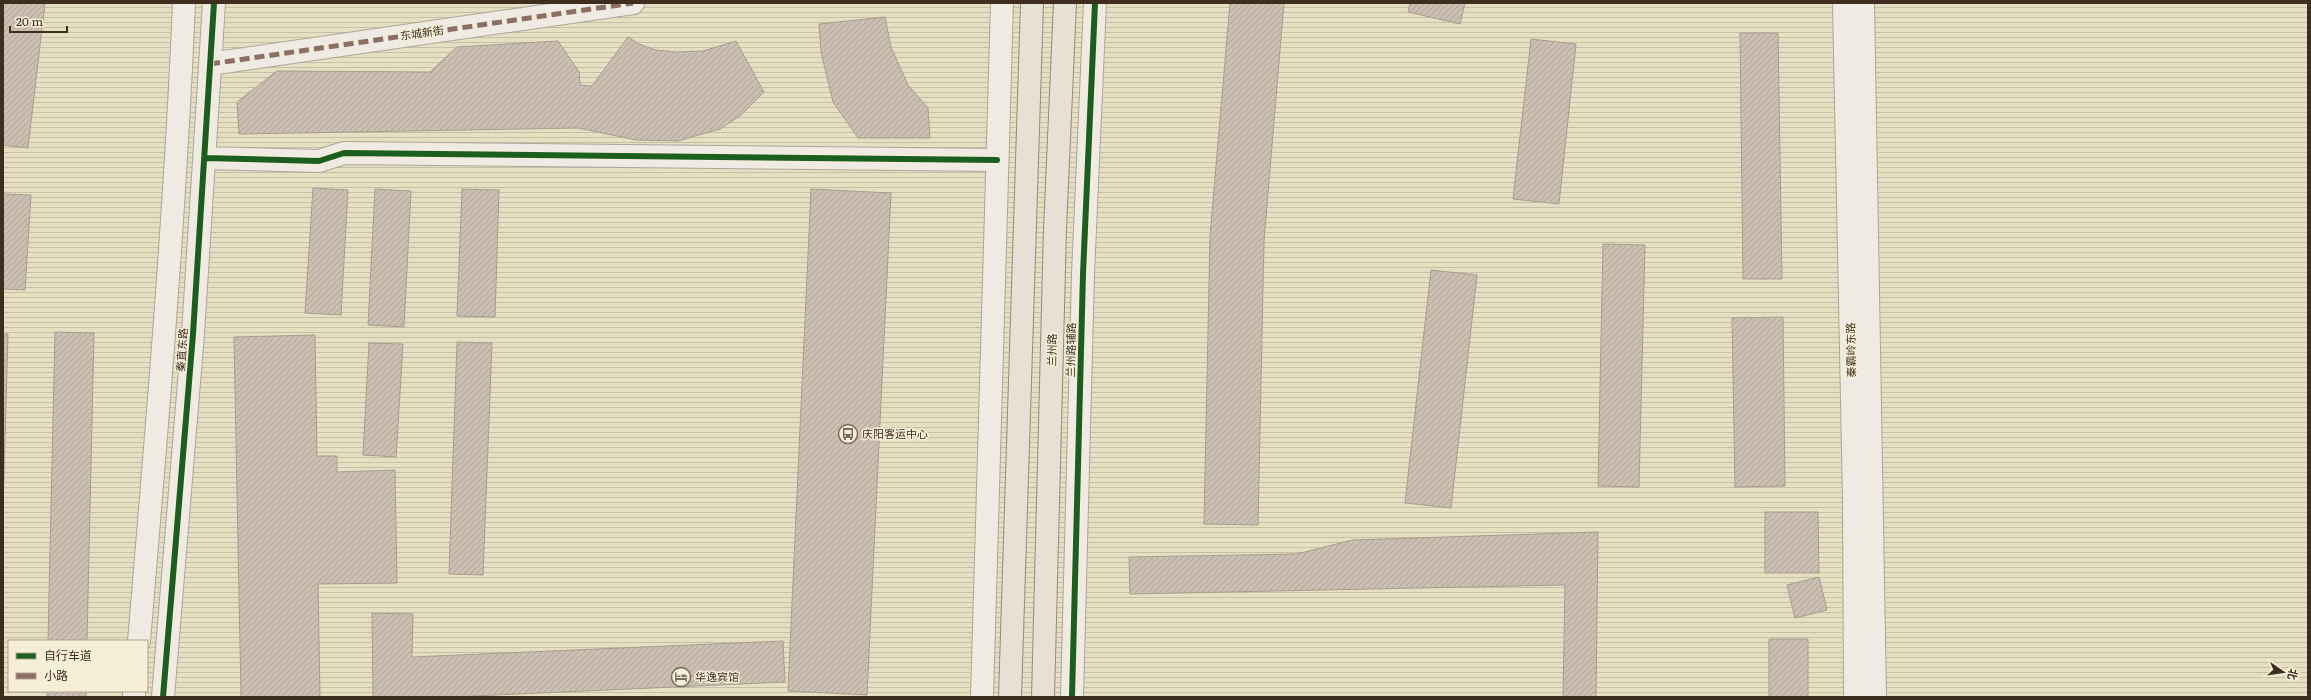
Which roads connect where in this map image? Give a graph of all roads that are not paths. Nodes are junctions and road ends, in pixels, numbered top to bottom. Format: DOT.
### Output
graph roads {
  1 [pos="184,3"];
  2 [pos="214,3"];
  3 [pos="634,3"];
  4 [pos="1002,3"];
  5 [pos="1032,3"];
  6 [pos="1065,3"];
  7 [pos="1095,3"];
  8 [pos="1844,3"];
  9 [pos="1863,3"];
  10 [pos="210,64"];
  11 [pos="205,158"];
  12 [pos="997,160"];
  13 [pos="139,640"];
  14 [pos="163,697"];
  15 [pos="982,697"];
  16 [pos="1010,697"];
  17 [pos="1043,697"];
  18 [pos="1072,697"];
  19 [pos="1855,697"];
  20 [pos="1875,697"];
  1 -- 13 [label="street, 秦直东路"];
  2 -- 10 [label="street, 秦直东路"];
  3 -- 10 [label="street, 东城新街"];
  4 -- 12 [label="street"];
  5 -- 16 [label="main road"];
  6 -- 17 [label="main road, 兰州路"];
  7 -- 18 [label="street, 兰州路辅路"];
  8 -- 19 [label="street, 秦霸岭东路"];
  9 -- 20 [label="street, 秦霸岭东路"];
  10 -- 11 [label="street, 秦直东路"];
  11 -- 12 [label="street"];
  11 -- 14 [label="street, 秦直东路"];
  12 -- 15 [label="street"];
}
